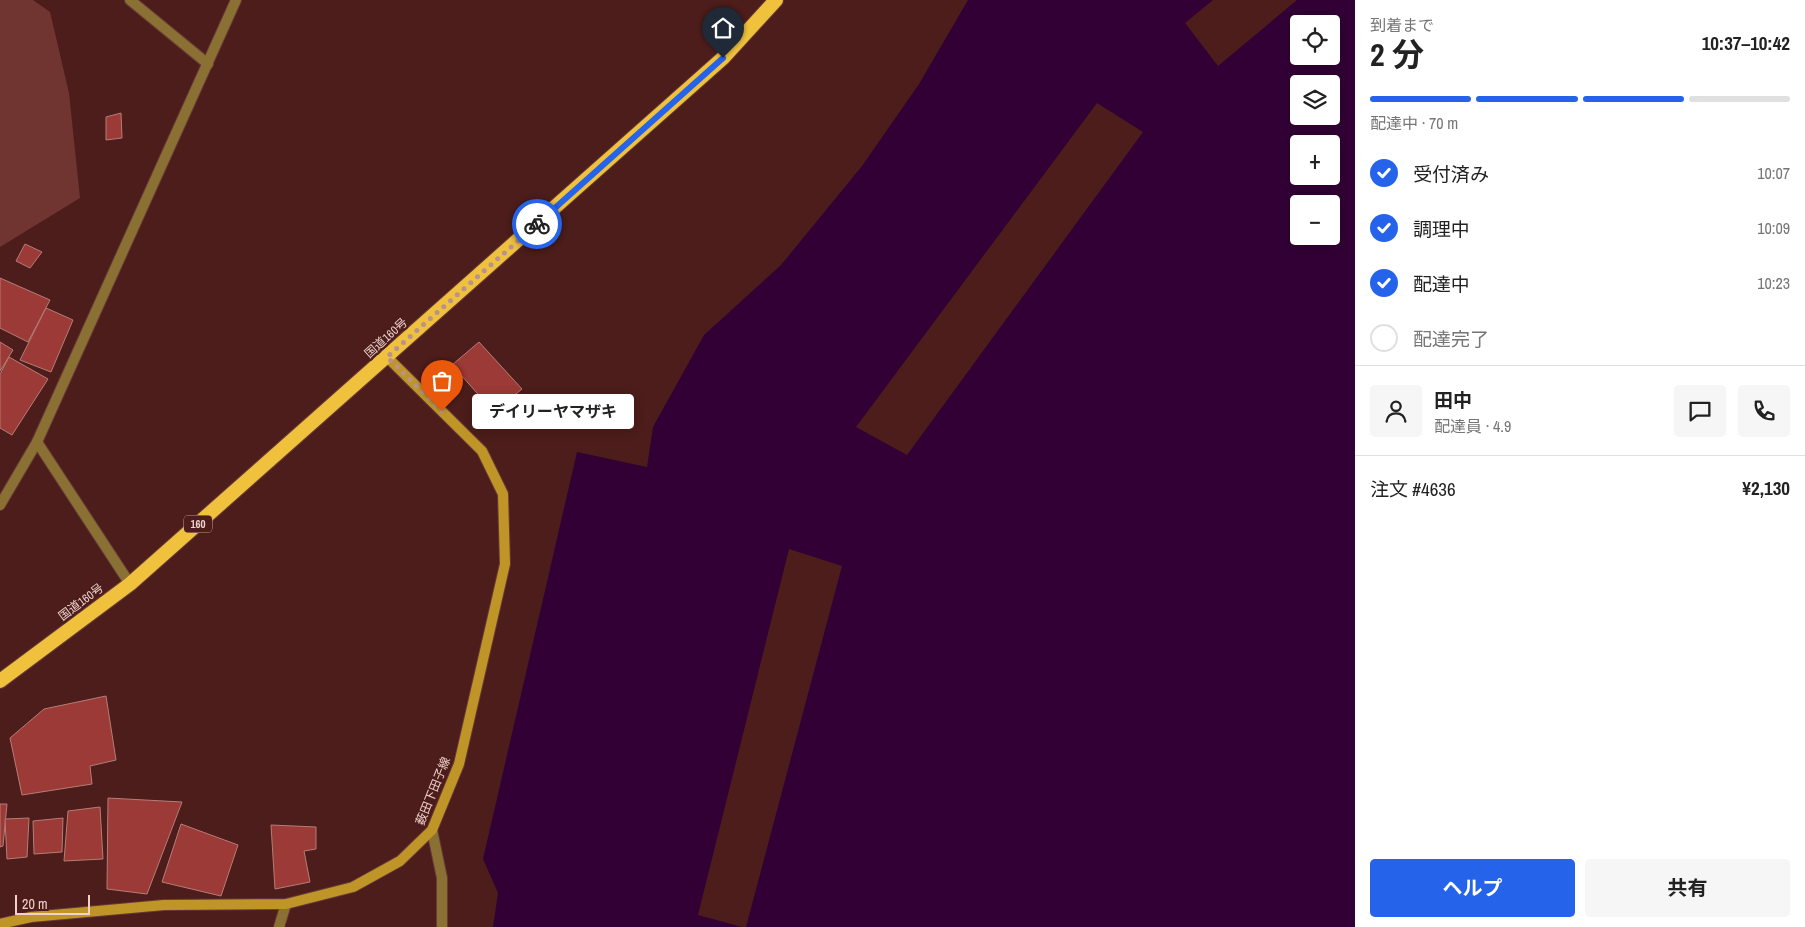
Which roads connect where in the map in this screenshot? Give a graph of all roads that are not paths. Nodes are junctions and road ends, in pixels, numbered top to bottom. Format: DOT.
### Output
graph roads {
  1 [pos="130,0"];
  2 [pos="236,0"];
  3 [pos="776,0"];
  4 [pos="208,64"];
  5 [pos="387,357"];
  6 [pos="37,442"];
  7 [pos="0,505"];
  8 [pos="130,584"];
  9 [pos="0,682"];
  10 [pos="432,830"];
  11 [pos="286,904"];
  12 [pos="0,924"];
  13 [pos="279,927"];
  14 [pos="442,927"];
  1 -- 4 [label="street"];
  2 -- 4 [label="street"];
  3 -- 5 [label="highway, 国道160号 / 160"];
  4 -- 6 [label="street"];
  5 -- 8 [label="highway, 国道160号 / 160"];
  5 -- 10 [label="main road, 薮田下田子線"];
  6 -- 7 [label="street"];
  6 -- 8 [label="street"];
  8 -- 9 [label="highway, 国道160号 / 160"];
  10 -- 11 [label="main road, 薮田下田子線"];
  10 -- 14 [label="street"];
  11 -- 12 [label="main road, 薮田下田子線"];
  11 -- 13 [label="street"];
}
